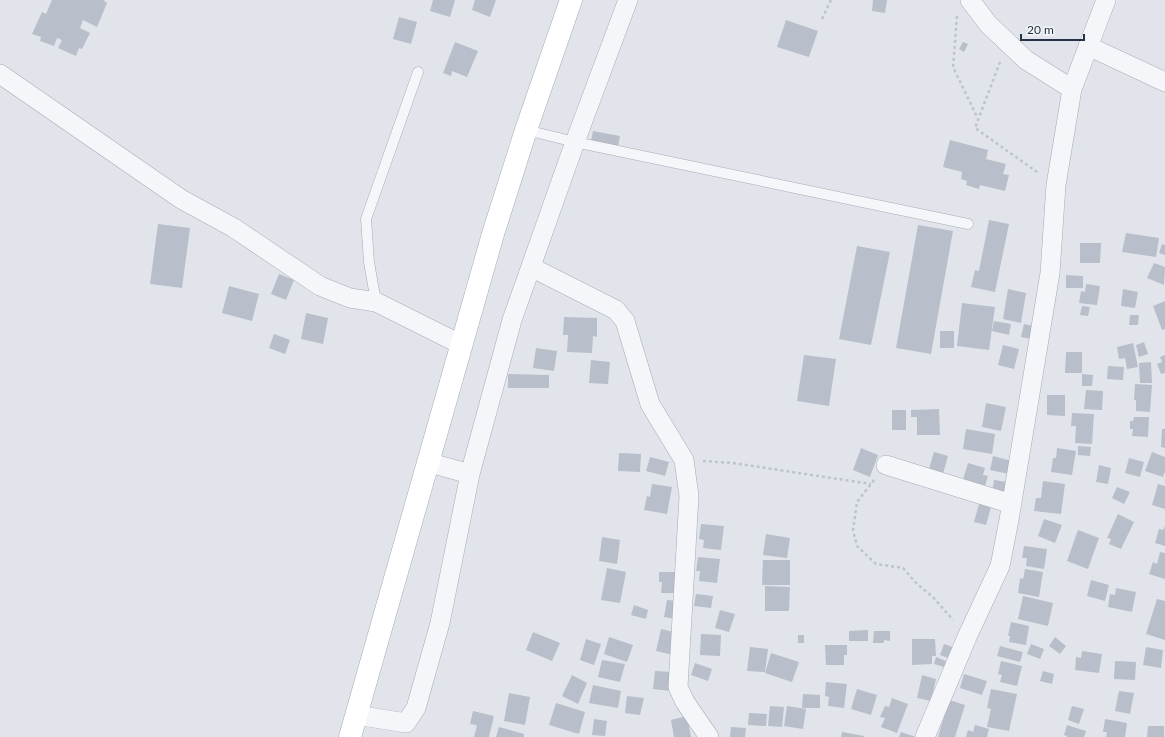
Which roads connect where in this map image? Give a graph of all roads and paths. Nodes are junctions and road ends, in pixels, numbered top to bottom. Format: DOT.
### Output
graph roads {
  1 [pos="571,0"];
  2 [pos="628,0"];
  3 [pos="831,0"];
  4 [pos="970,0"];
  5 [pos="1106,0"];
  6 [pos="957,15"];
  7 [pos="822,19"];
  8 [pos="1008,43"];
  9 [pos="1088,46"];
  10 [pos="418,72"];
  11 [pos="0,74"];
  12 [pos="1165,82"];
  13 [pos="1072,89"];
  14 [pos="978,120"];
  15 [pos="526,130"];
  16 [pos="575,142"];
  17 [pos="1056,185"];
  18 [pos="968,224"];
  19 [pos="531,267"];
  20 [pos="376,302"];
  21 [pos="460,344"];
  22 [pos="684,460"];
  23 [pos="427,462"];
  24 [pos="886,465"];
  25 [pos="470,474"];
  26 [pos="871,484"];
  27 [pos="1012,504"];
  28 [pos="967,637"];
  29 [pos="356,715"];
  30 [pos="350,737"];
  31 [pos="709,737"];
  32 [pos="925,737"];
  1 -- 15 [label="main road"];
  2 -- 16 [label="street"];
  3 -- 7 [label="path"];
  4 -- 8 [label="street"];
  5 -- 9 [label="street"];
  6 -- 14 [label="path"];
  8 -- 13 [label="street"];
  8 -- 14 [label="path"];
  9 -- 12 [label="street"];
  9 -- 13 [label="street"];
  10 -- 20 [label="lane"];
  11 -- 20 [label="street"];
  13 -- 17 [label="street"];
  14 -- 17 [label="path"];
  15 -- 16 [label="lane"];
  15 -- 21 [label="main road"];
  16 -- 18 [label="lane"];
  16 -- 19 [label="street"];
  17 -- 27 [label="street"];
  19 -- 22 [label="street"];
  19 -- 25 [label="street"];
  20 -- 21 [label="street"];
  21 -- 23 [label="main road"];
  22 -- 26 [label="path"];
  22 -- 31 [label="street"];
  23 -- 25 [label="street"];
  23 -- 29 [label="main road"];
  24 -- 26 [label="path"];
  24 -- 27 [label="street"];
  25 -- 29 [label="street"];
  26 -- 28 [label="path"];
  27 -- 28 [label="street"];
  28 -- 32 [label="street"];
  29 -- 30 [label="main road"];
}
